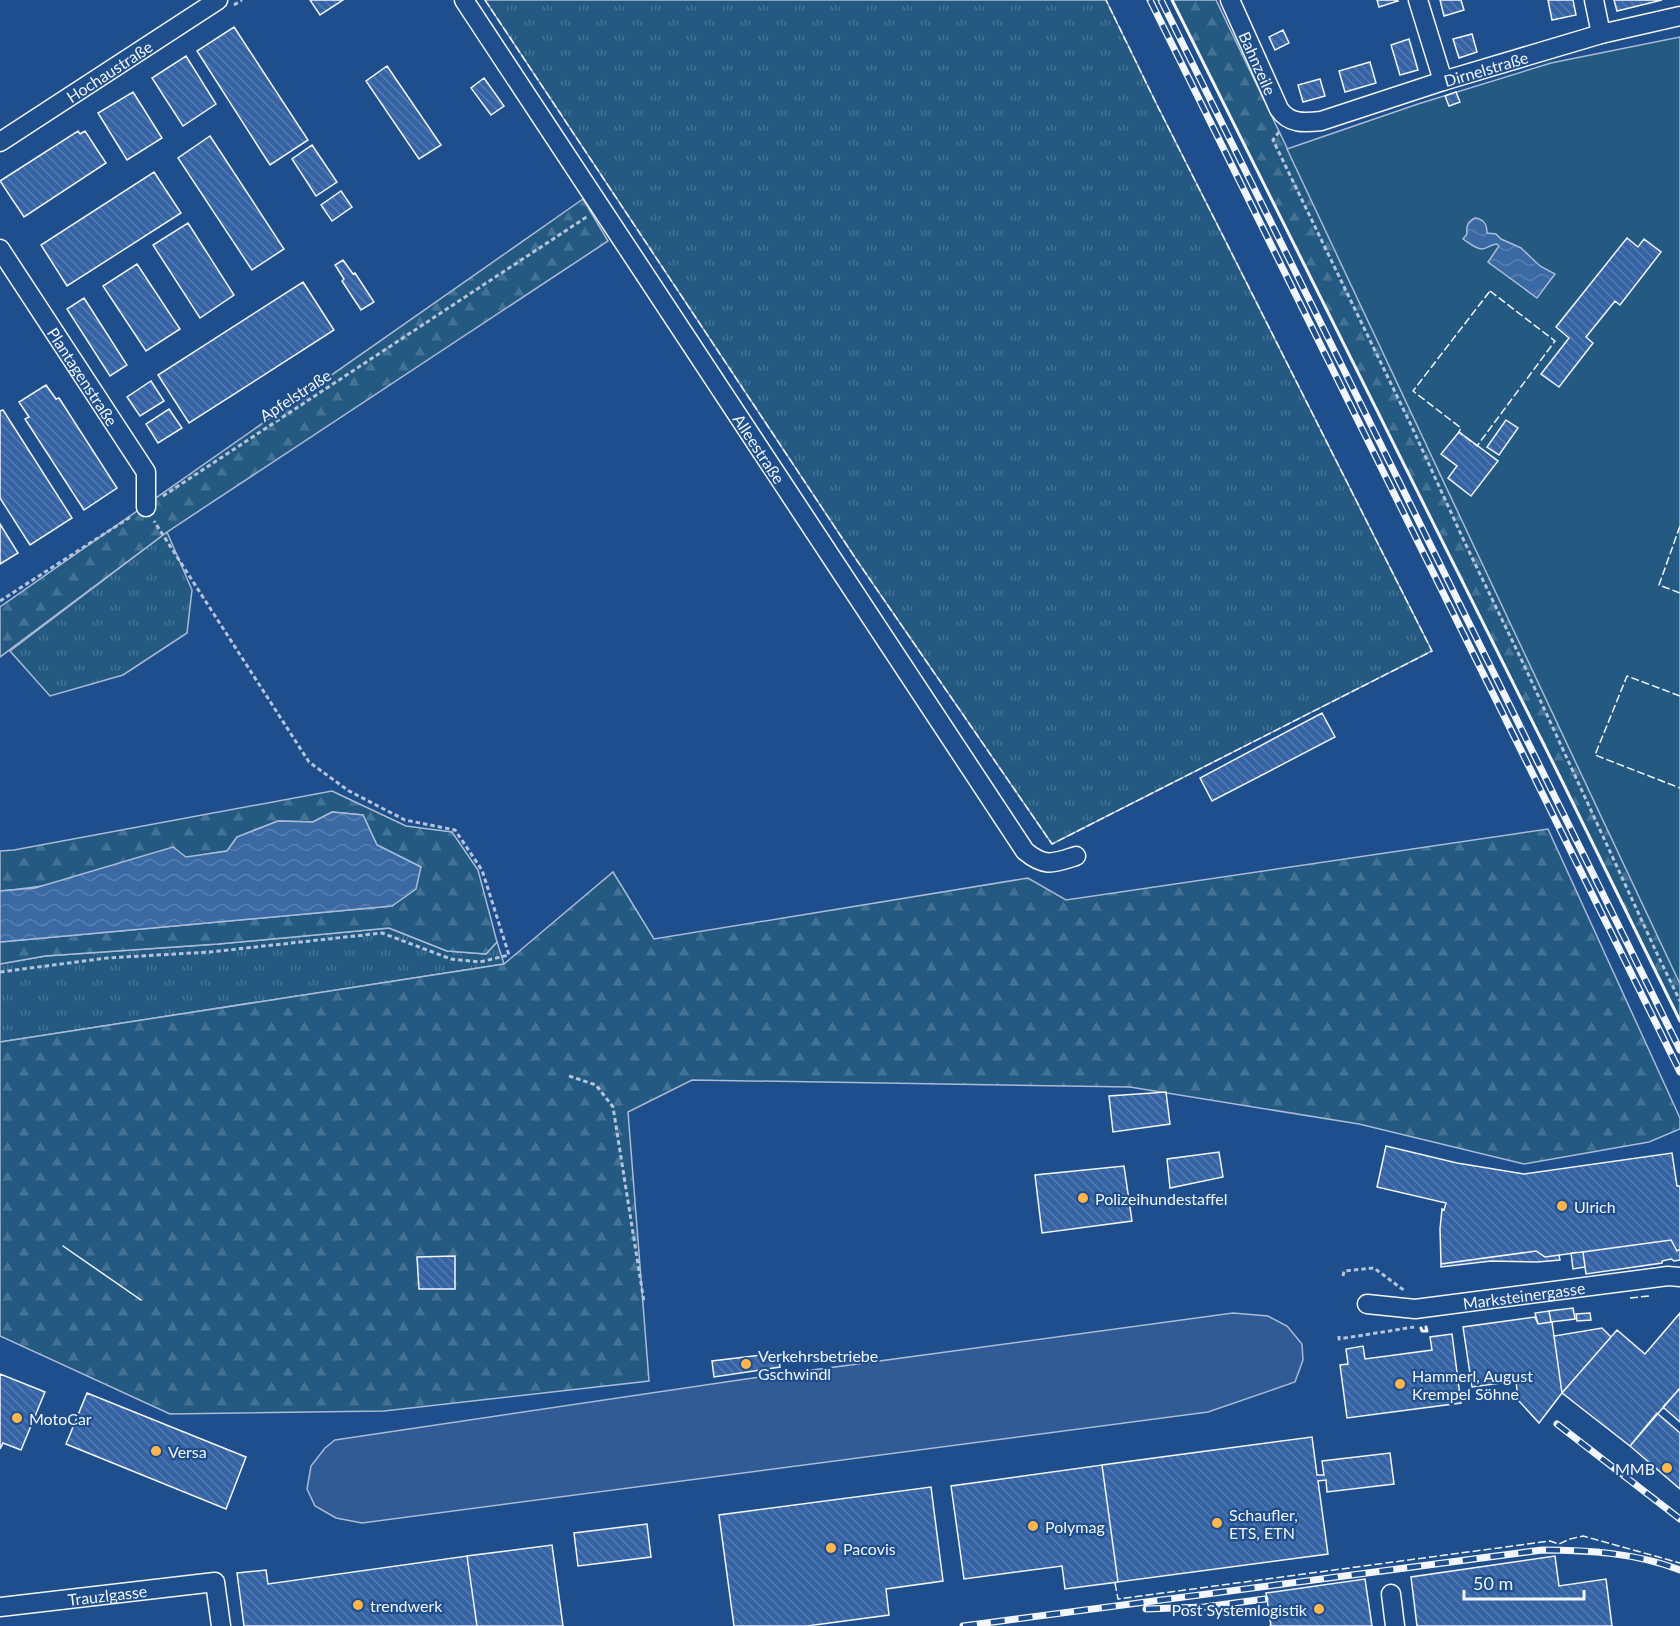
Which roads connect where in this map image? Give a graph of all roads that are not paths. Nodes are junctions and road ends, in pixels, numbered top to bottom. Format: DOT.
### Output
graph roads {
  1 [pos="218,0"];
  2 [pos="464,0"];
  3 [pos="1230,0"];
  4 [pos="1418,0"];
  5 [pos="1594,0"];
  6 [pos="1680,16"];
  7 [pos="1601,34"];
  8 [pos="1443,81"];
  9 [pos="1291,120"];
  10 [pos="0,142"];
  11 [pos="0,249"];
  12 [pos="146,507"];
  13 [pos="1076,856"];
  14 [pos="1680,1276"];
  15 [pos="1367,1304"];
  16 [pos="1391,1594"];
  17 [pos="0,1607"];
  18 [pos="221,1626"];
  19 [pos="1395,1626"];
  1 -- 10 [label="street, Hochaustraße"];
  2 -- 13 [label="street, Alleestraße"];
  3 -- 9 [label="street, Bahnzeile"];
  4 -- 8 [label="street"];
  5 -- 7 [label="street"];
  6 -- 7 [label="street, Dirnelstraße"];
  7 -- 8 [label="street, Dirnelstraße"];
  8 -- 9 [label="street, Dirnelstraße"];
  11 -- 12 [label="street, Plantagenstraße"];
  14 -- 15 [label="street, Marksteinergasse"];
  16 -- 19 [label="street"];
  17 -- 18 [label="street, Trauzlgasse"];
}
